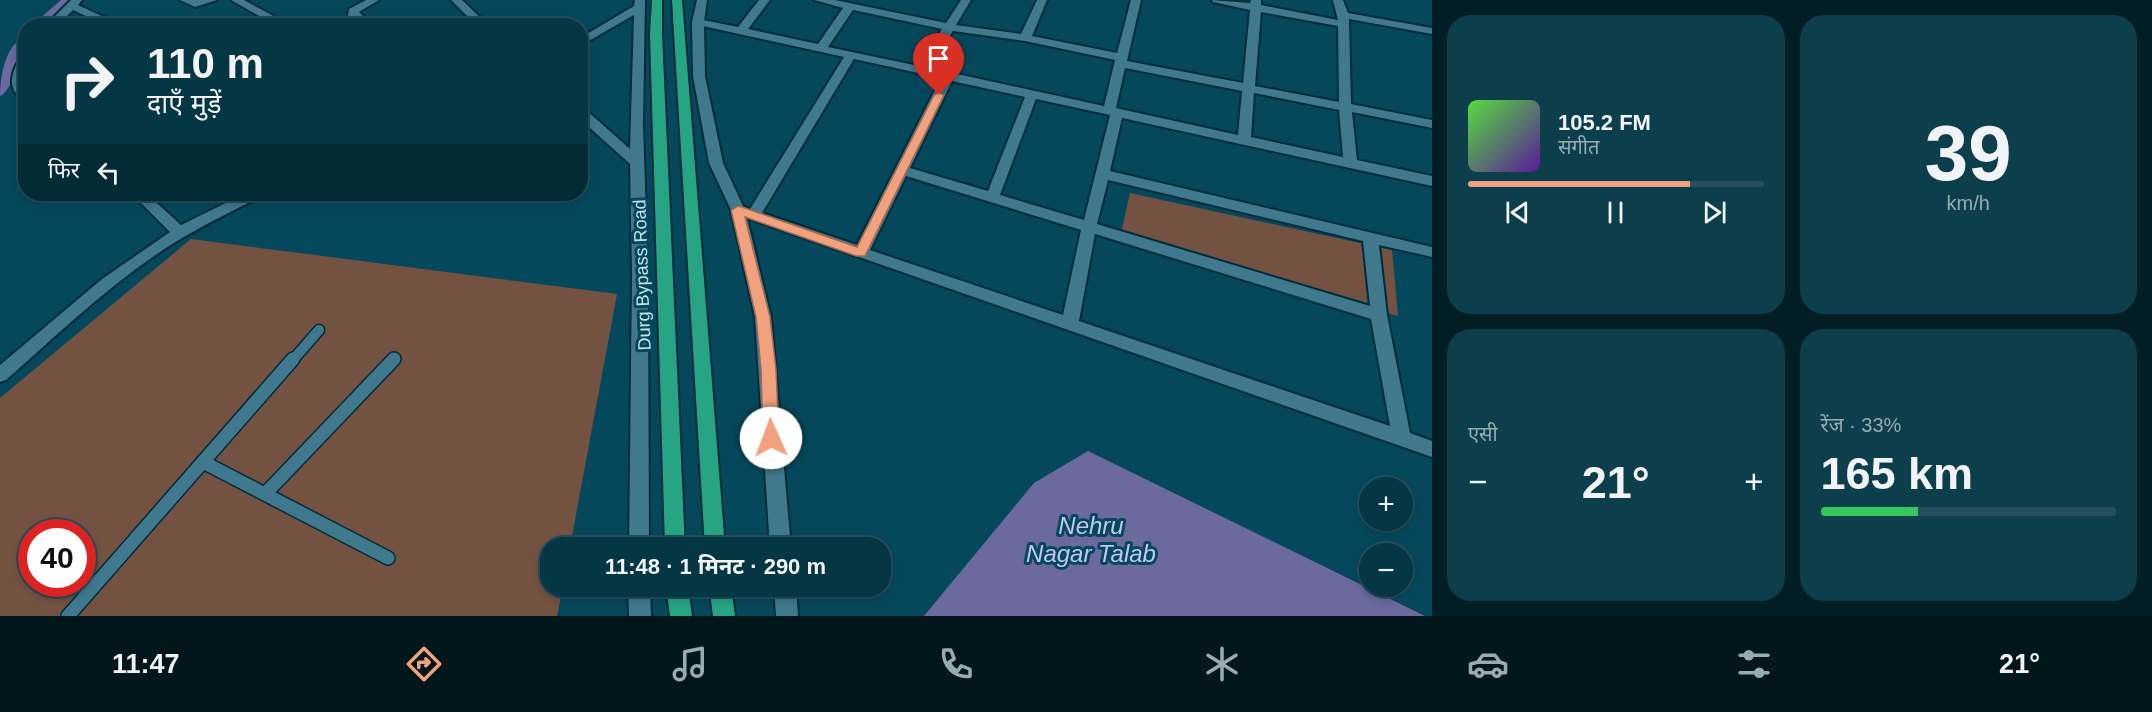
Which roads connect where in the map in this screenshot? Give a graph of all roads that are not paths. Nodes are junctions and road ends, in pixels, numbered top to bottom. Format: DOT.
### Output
graph roads {
  1 [pos="186,0"];
  2 [pos="212,0"];
  3 [pos="236,0"];
  4 [pos="456,0"];
  5 [pos="657,0"];
  6 [pos="677,0"];
  7 [pos="702,0"];
  8 [pos="765,0"];
  9 [pos="819,0"];
  10 [pos="966,0"];
  11 [pos="1042,0"];
  12 [pos="1136,0"];
  13 [pos="1217,0"];
  14 [pos="1338,0"];
  15 [pos="365,1"];
  16 [pos="74,3"];
  17 [pos="640,3"];
  18 [pos="1255,4"];
  19 [pos="856,5"];
  20 [pos="58,18"];
  21 [pos="103,18"];
  22 [pos="271,18"];
  23 [pos="358,18"];
  24 [pos="475,18"];
  25 [pos="1343,20"];
  26 [pos="698,21"];
  27 [pos="949,27"];
  28 [pos="741,31"];
  29 [pos="1432,31"];
  30 [pos="588,38"];
  31 [pos="1025,38"];
  32 [pos="820,48"];
  33 [pos="851,55"];
  34 [pos="1121,60"];
  35 [pos="923,70"];
  36 [pos="948,76"];
  37 [pos="1249,88"];
  38 [pos="1032,94"];
  39 [pos="1345,108"];
  40 [pos="1113,111"];
  41 [pos="588,119"];
  42 [pos="1432,124"];
  43 [pos="1244,140"];
  44 [pos="638,163"];
  45 [pos="1350,163"];
  46 [pos="902,170"];
  47 [pos="1102,174"];
  48 [pos="1432,181"];
  49 [pos="992,198"];
  50 [pos="146,201"];
  51 [pos="242,201"];
  52 [pos="745,213"];
  53 [pos="1089,228"];
  54 [pos="180,233"];
  55 [pos="1370,237"];
  56 [pos="861,252"];
  57 [pos="1432,252"];
  58 [pos="1379,315"];
  59 [pos="1070,324"];
  60 [pos="319,330"];
  61 [pos="394,359"];
  62 [pos="0,375"];
  63 [pos="1402,439"];
  64 [pos="1432,449"];
  65 [pos="203,462"];
  66 [pos="265,494"];
  67 [pos="639,537"];
  68 [pos="675,537"];
  69 [pos="714,537"];
  70 [pos="780,537"];
  71 [pos="388,558"];
  72 [pos="639,597"];
  73 [pos="678,597"];
  74 [pos="721,597"];
  75 [pos="785,597"];
  76 [pos="68,616"];
  77 [pos="640,616"];
  78 [pos="681,616"];
  79 [pos="724,616"];
  80 [pos="787,616"];
  1 -- 2 [label="street"];
  3 -- 22 [label="street"];
  4 -- 24 [label="street"];
  5 -- 68 [label="highway, Durg Bypass Road"];
  6 -- 69 [label="highway"];
  7 -- 26 [label="street"];
  8 -- 28 [label="street"];
  9 -- 19 [label="street"];
  10 -- 27 [label="street"];
  11 -- 31 [label="street"];
  12 -- 34 [label="street"];
  13 -- 18 [label="street"];
  14 -- 25 [label="street"];
  15 -- 23 [label="street"];
  16 -- 20 [label="street"];
  16 -- 21 [label="street"];
  17 -- 30 [label="street"];
  17 -- 44 [label="street"];
  18 -- 25 [label="street"];
  18 -- 37 [label="street"];
  19 -- 27 [label="street"];
  19 -- 32 [label="street"];
  25 -- 29 [label="street"];
  25 -- 39 [label="street"];
  26 -- 28 [label="street"];
  26 -- 52 [label="street"];
  27 -- 31 [label="street"];
  27 -- 35 [label="street"];
  28 -- 32 [label="street"];
  31 -- 34 [label="street"];
  32 -- 33 [label="street"];
  33 -- 35 [label="street"];
  33 -- 52 [label="street"];
  34 -- 37 [label="street"];
  34 -- 40 [label="street"];
  35 -- 36 [label="street"];
  36 -- 38 [label="street"];
  36 -- 46 [label="street"];
  37 -- 39 [label="street"];
  37 -- 43 [label="street"];
  38 -- 40 [label="street"];
  38 -- 49 [label="street"];
  39 -- 42 [label="street"];
  39 -- 45 [label="street"];
  40 -- 43 [label="street"];
  40 -- 47 [label="street"];
  41 -- 44 [label="street"];
  43 -- 45 [label="street"];
  44 -- 67 [label="street"];
  45 -- 48 [label="street"];
  46 -- 49 [label="street"];
  46 -- 56 [label="street"];
  47 -- 53 [label="street"];
  47 -- 55 [label="street"];
  49 -- 53 [label="street"];
  50 -- 54 [label="street"];
  51 -- 54 [label="street"];
  52 -- 56 [label="street"];
  52 -- 70 [label="street"];
  53 -- 58 [label="street"];
  53 -- 59 [label="street"];
  54 -- 62 [label="street"];
  55 -- 57 [label="street"];
  55 -- 58 [label="street"];
  56 -- 59 [label="street"];
  58 -- 63 [label="street"];
  59 -- 63 [label="street"];
  60 -- 65 [label="lane"];
  61 -- 66 [label="lane"];
  63 -- 64 [label="street"];
  65 -- 66 [label="lane"];
  65 -- 76 [label="lane"];
  66 -- 71 [label="lane"];
  72 -- 77 [label="street"];
  73 -- 78 [label="highway"];
  74 -- 79 [label="highway"];
  75 -- 80 [label="street"];
}
